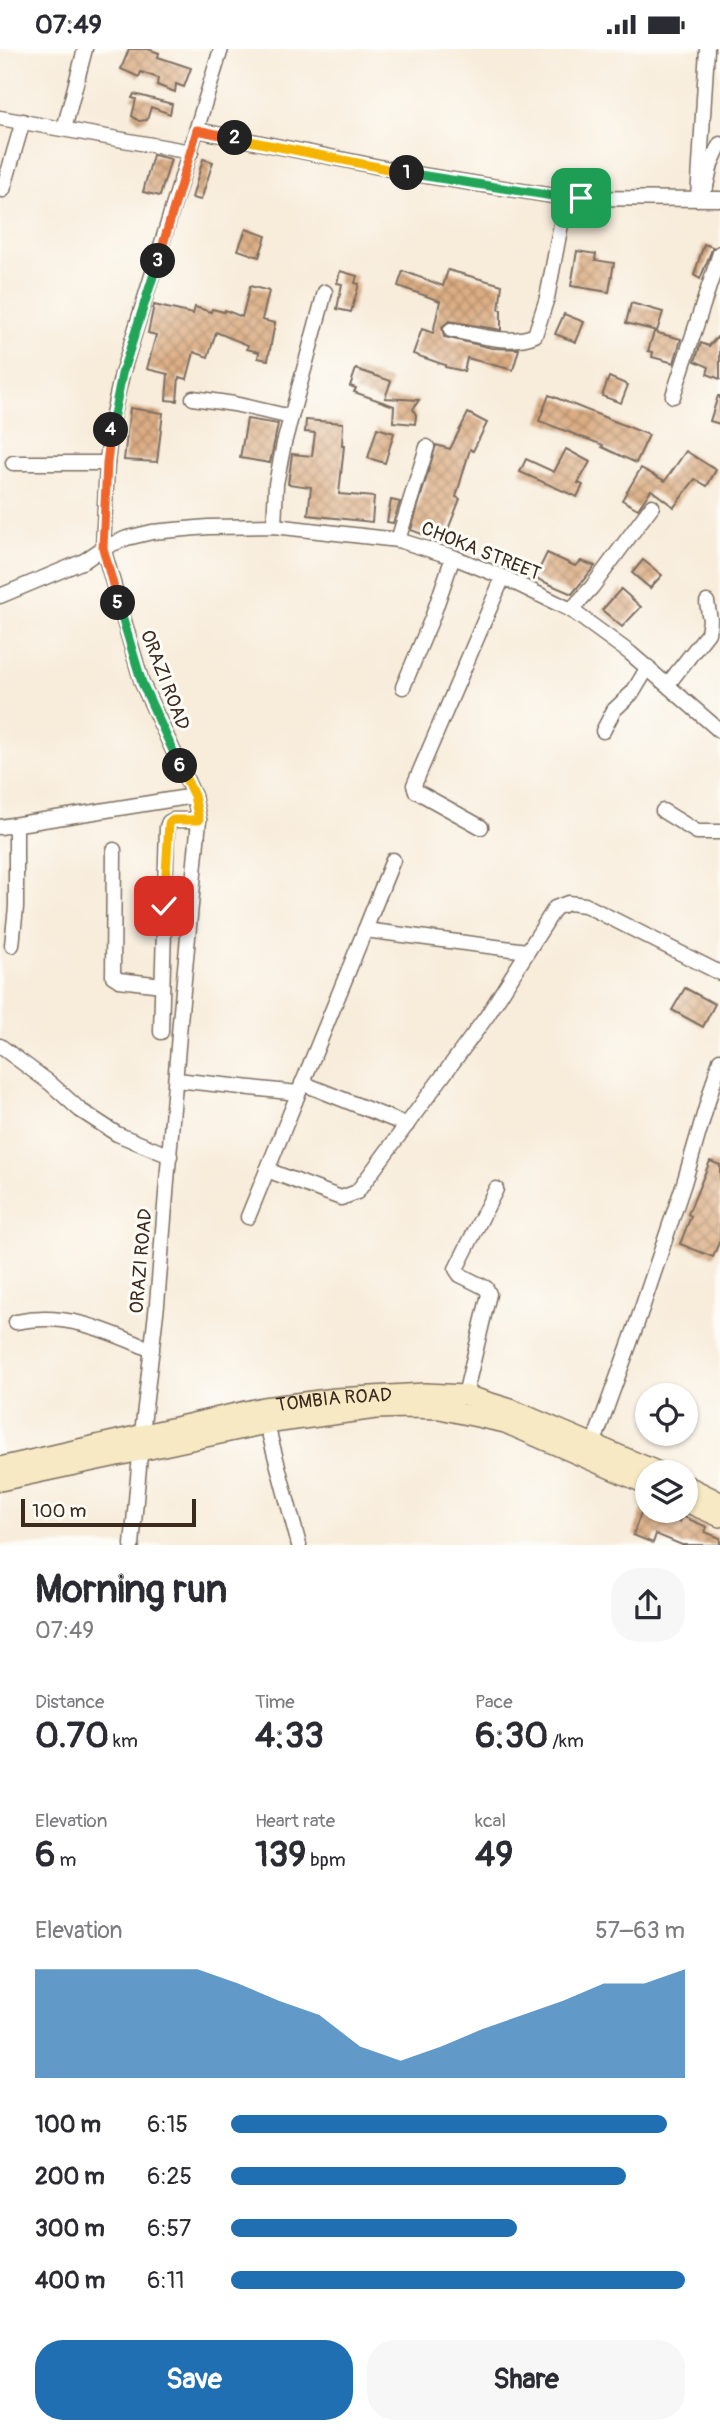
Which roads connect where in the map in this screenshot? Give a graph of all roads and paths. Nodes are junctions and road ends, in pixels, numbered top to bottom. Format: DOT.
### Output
graph roads {
  1 [pos="85,49"];
  2 [pos="221,49"];
  3 [pos="707,49"];
  4 [pos="0,118"];
  5 [pos="23,121"];
  6 [pos="64,129"];
  7 [pos="197,130"];
  8 [pos="720,144"];
  9 [pos="191,152"];
  10 [pos="3,190"];
  11 [pos="566,198"];
  12 [pos="701,198"];
  13 [pos="720,199"];
  14 [pos="720,253"];
  15 [pos="325,292"];
  16 [pos="451,330"];
  17 [pos="673,396"];
  18 [pos="193,398"];
  19 [pos="291,417"];
  20 [pos="427,447"];
  21 [pos="13,463"];
  22 [pos="107,463"];
  23 [pos="652,506"];
  24 [pos="274,526"];
  25 [pos="398,540"];
  26 [pos="103,548"];
  27 [pos="453,557"];
  28 [pos="503,577"];
  29 [pos="0,597"];
  30 [pos="707,602"];
  31 [pos="571,610"];
  32 [pos="648,667"];
  33 [pos="668,684"];
  34 [pos="403,687"];
  35 [pos="603,731"];
  36 [pos="720,731"];
  37 [pos="194,796"];
  38 [pos="663,811"];
  39 [pos="199,820"];
  40 [pos="16,825"];
  41 [pos="0,827"];
  42 [pos="481,827"];
  43 [pos="720,832"];
  44 [pos="114,850"];
  45 [pos="393,860"];
  46 [pos="365,930"];
  47 [pos="12,945"];
  48 [pos="527,951"];
  49 [pos="720,973"];
  50 [pos="162,985"];
  51 [pos="161,1032"];
  52 [pos="0,1046"];
  53 [pos="720,1060"];
  54 [pos="176,1080"];
  55 [pos="300,1088"];
  56 [pos="407,1125"];
  57 [pos="170,1156"];
  58 [pos="267,1170"];
  59 [pos="496,1189"];
  60 [pos="248,1217"];
  61 [pos="16,1322"];
  62 [pos="152,1350"];
  63 [pos="465,1395"];
  64 [pos="265,1416"];
  65 [pos="142,1441"];
  66 [pos="591,1450"];
  67 [pos="635,1464"];
  68 [pos="0,1467"];
  69 [pos="635,1477"];
  70 [pos="0,1481"];
  71 [pos="698,1491"];
  72 [pos="720,1502"];
  73 [pos="698,1507"];
  74 [pos="720,1517"];
  75 [pos="132,1545"];
  76 [pos="299,1545"];
  1 -- 6 [label="street"];
  2 -- 7 [label="street, ORAZI ROAD"];
  3 -- 12 [label="street"];
  4 -- 5 [label="street"];
  5 -- 6 [label="street"];
  5 -- 10 [label="street"];
  6 -- 9 [label="street"];
  7 -- 9 [label="street, ORAZI ROAD"];
  7 -- 11 [label="street"];
  8 -- 12 [label="street"];
  9 -- 22 [label="street, ORAZI ROAD"];
  11 -- 12 [label="street"];
  11 -- 16 [label="street"];
  12 -- 13 [label="street"];
  14 -- 17 [label="street"];
  15 -- 19 [label="street"];
  18 -- 19 [label="street"];
  19 -- 24 [label="street"];
  20 -- 25 [label="street"];
  21 -- 22 [label="street"];
  22 -- 26 [label="street, ORAZI ROAD"];
  23 -- 31 [label="street"];
  24 -- 25 [label="street, CHOKA STREET"];
  24 -- 26 [label="street, CHOKA STREET"];
  25 -- 27 [label="street, CHOKA STREET"];
  26 -- 29 [label="street, CHOKA STREET"];
  26 -- 37 [label="street, ORAZI ROAD"];
  27 -- 28 [label="street, CHOKA STREET"];
  27 -- 34 [label="street"];
  28 -- 31 [label="street, CHOKA STREET"];
  28 -- 42 [label="street"];
  30 -- 33 [label="street"];
  31 -- 32 [label="street, CHOKA STREET"];
  32 -- 33 [label="street, CHOKA STREET"];
  32 -- 35 [label="street"];
  33 -- 36 [label="street, CHOKA STREET"];
  37 -- 39 [label="street, ORAZI ROAD"];
  37 -- 40 [label="street"];
  38 -- 43 [label="street"];
  39 -- 50 [label="street"];
  39 -- 54 [label="street, ORAZI ROAD"];
  40 -- 41 [label="street"];
  40 -- 47 [label="street"];
  44 -- 50 [label="street"];
  45 -- 46 [label="street"];
  46 -- 48 [label="street"];
  46 -- 55 [label="street"];
  48 -- 49 [label="street"];
  48 -- 56 [label="street"];
  50 -- 51 [label="street"];
  52 -- 57 [label="street"];
  53 -- 66 [label="street"];
  54 -- 55 [label="street"];
  54 -- 57 [label="street, ORAZI ROAD"];
  55 -- 56 [label="street"];
  55 -- 58 [label="street"];
  56 -- 58 [label="street"];
  57 -- 62 [label="street, ORAZI ROAD"];
  58 -- 60 [label="street"];
  59 -- 63 [label="street"];
  61 -- 62 [label="street"];
  62 -- 65 [label="street, ORAZI ROAD"];
  63 -- 64 [label="main road, TOMBIA ROAD"];
  63 -- 66 [label="main road, TOMBIA ROAD"];
  64 -- 65 [label="main road, TOMBIA ROAD"];
  64 -- 66 [label="main road, TOMBIA ROAD"];
  64 -- 76 [label="street"];
  65 -- 68 [label="main road, TOMBIA ROAD"];
  65 -- 70 [label="main road, TOMBIA ROAD"];
  65 -- 75 [label="street, ORAZI ROAD"];
  66 -- 67 [label="main road, TOMBIA ROAD"];
  66 -- 69 [label="main road, TOMBIA ROAD"];
  71 -- 72 [label="main road"];
  73 -- 74 [label="main road"];
}
